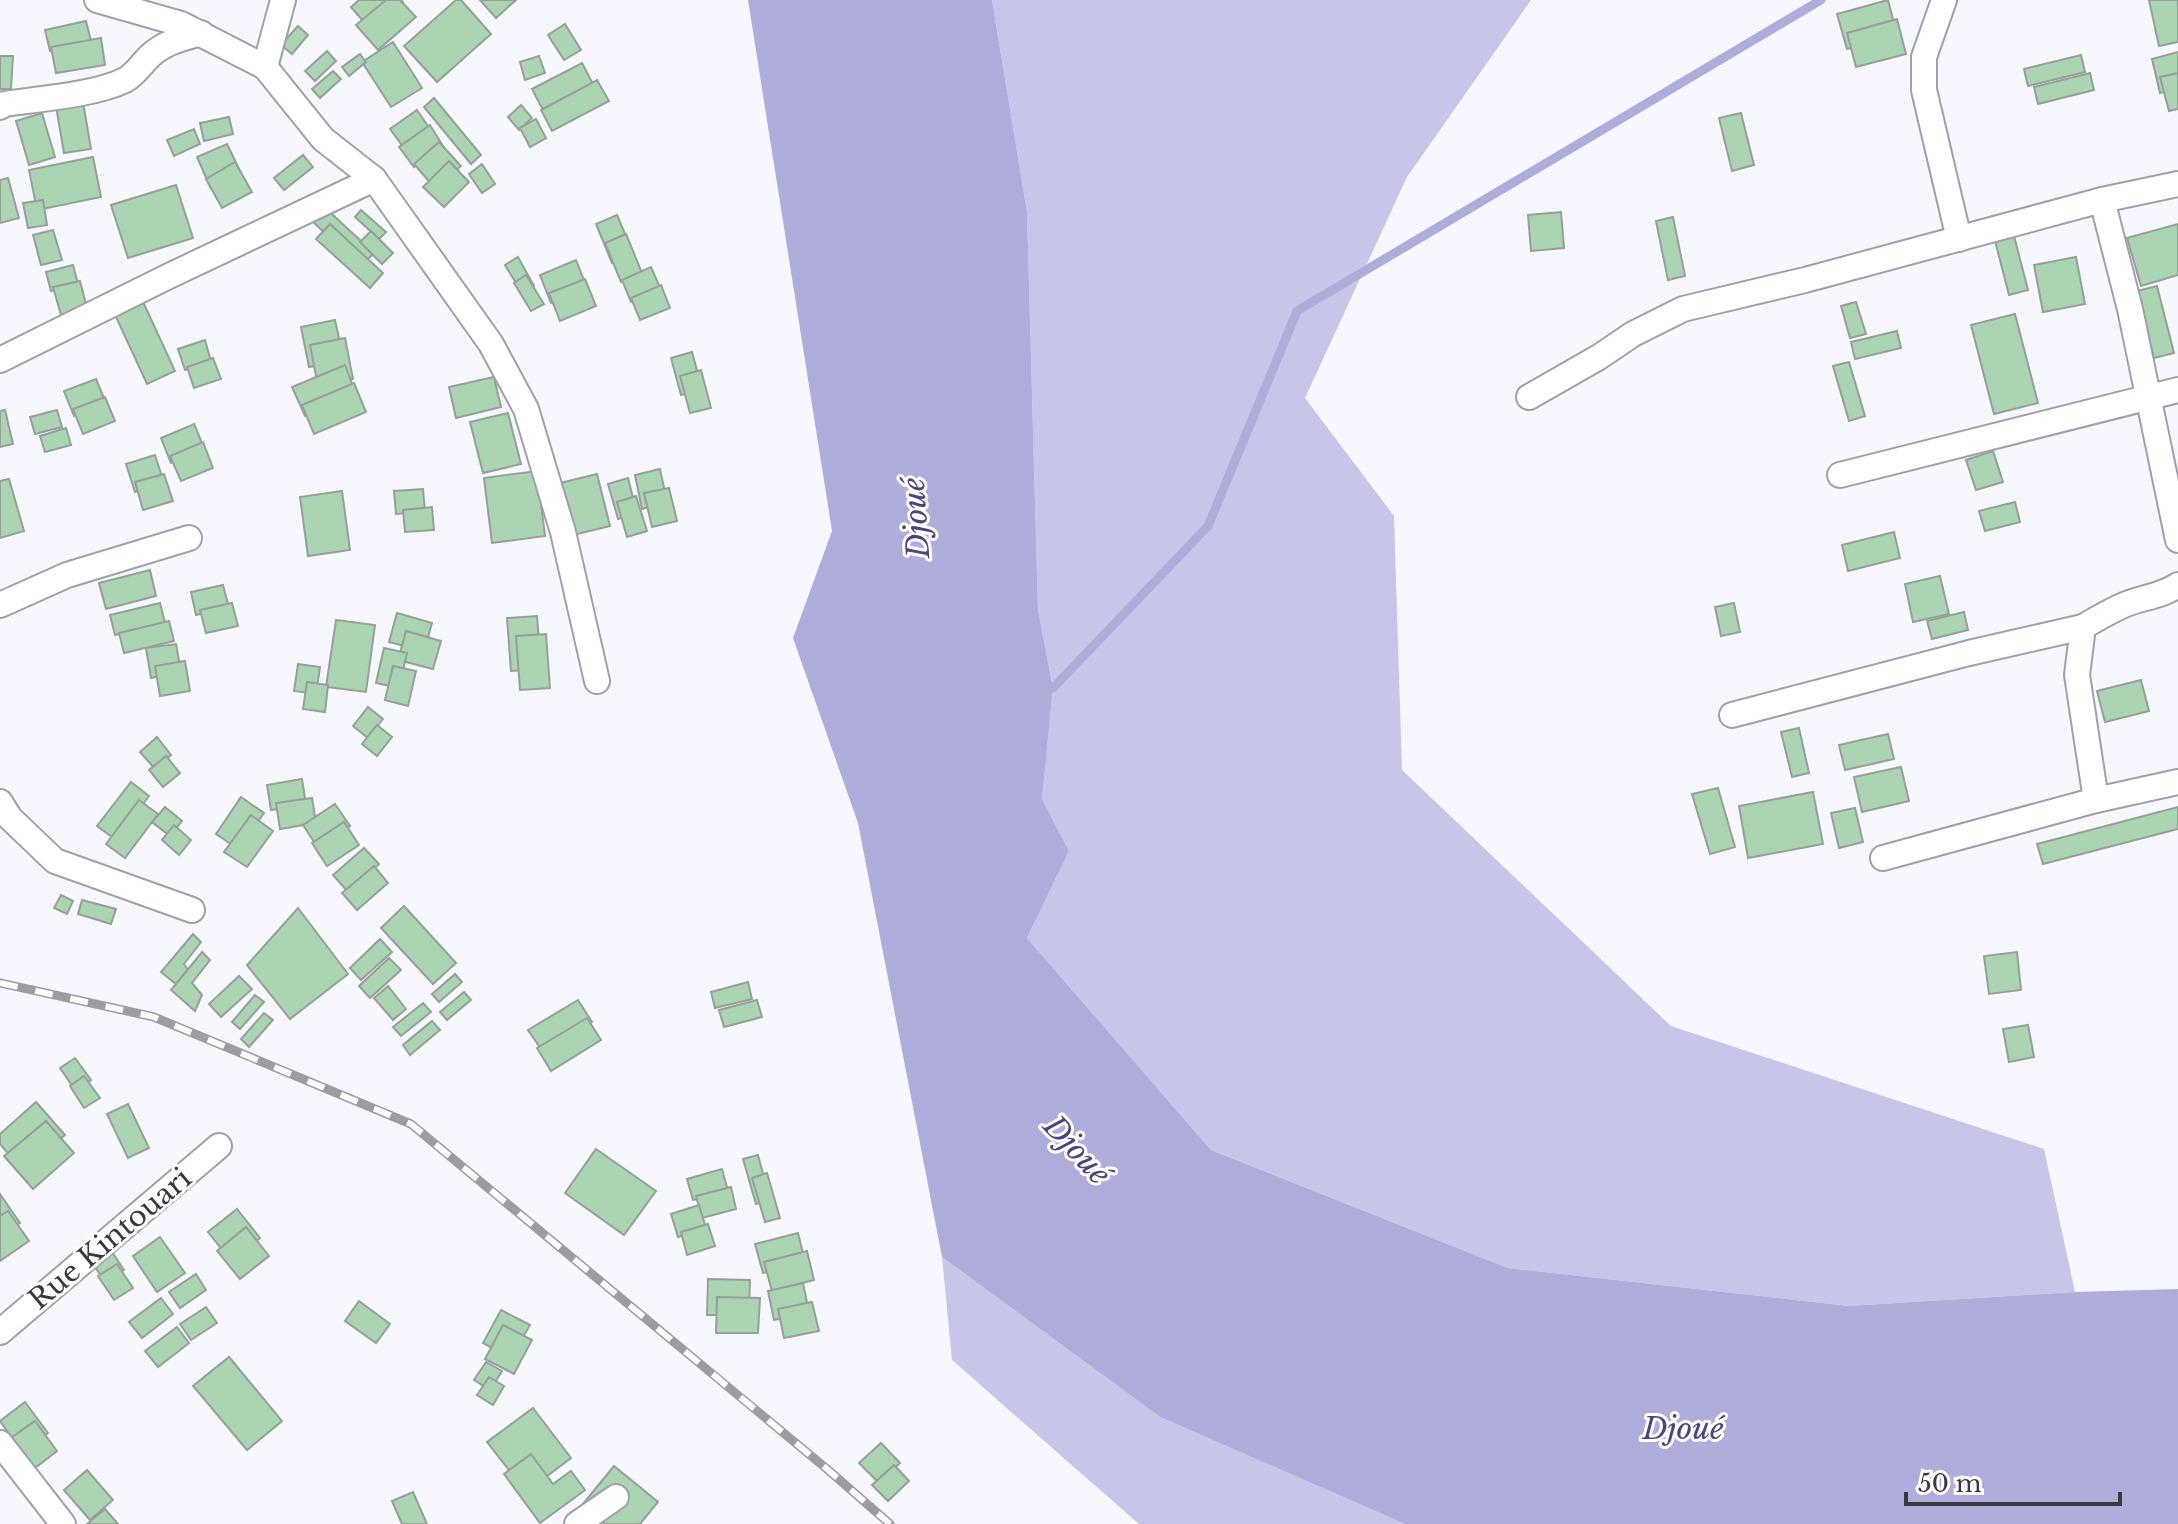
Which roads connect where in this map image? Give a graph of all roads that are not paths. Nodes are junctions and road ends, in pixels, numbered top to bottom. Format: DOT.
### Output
graph roads {
  1 [pos="283,0"];
  2 [pos="1944,0"];
  3 [pos="105,1"];
  4 [pos="201,33"];
  5 [pos="265,67"];
  6 [pos="0,107"];
  7 [pos="374,179"];
  8 [pos="2178,184"];
  9 [pos="2102,200"];
  10 [pos="1959,239"];
  11 [pos="0,360"];
  12 [pos="2178,390"];
  13 [pos="1529,397"];
  14 [pos="2148,397"];
  15 [pos="1840,475"];
  16 [pos="189,538"];
  17 [pos="2178,540"];
  18 [pos="2178,585"];
  19 [pos="0,605"];
  20 [pos="2083,627"];
  21 [pos="597,681"];
  22 [pos="1732,715"];
  23 [pos="2178,782"];
  24 [pos="2096,800"];
  25 [pos="0,802"];
  26 [pos="1883,858"];
  27 [pos="192,910"];
  28 [pos="219,1146"];
  29 [pos="0,1332"];
  30 [pos="0,1443"];
  31 [pos="616,1497"];
  32 [pos="63,1524"];
  33 [pos="577,1524"];
  1 -- 5 [label="street"];
  2 -- 10 [label="street"];
  3 -- 4 [label="street"];
  4 -- 5 [label="street"];
  4 -- 6 [label="street"];
  5 -- 7 [label="street"];
  7 -- 11 [label="street"];
  7 -- 21 [label="street"];
  8 -- 9 [label="street"];
  9 -- 10 [label="street"];
  9 -- 14 [label="street"];
  10 -- 13 [label="street"];
  12 -- 14 [label="street"];
  14 -- 15 [label="street"];
  14 -- 17 [label="street"];
  16 -- 19 [label="street"];
  18 -- 20 [label="street"];
  20 -- 22 [label="street"];
  20 -- 24 [label="street"];
  23 -- 24 [label="street"];
  24 -- 26 [label="street"];
  25 -- 27 [label="street"];
  28 -- 29 [label="street, Rue Kintouari"];
  30 -- 32 [label="street"];
  31 -- 33 [label="street"];
}
